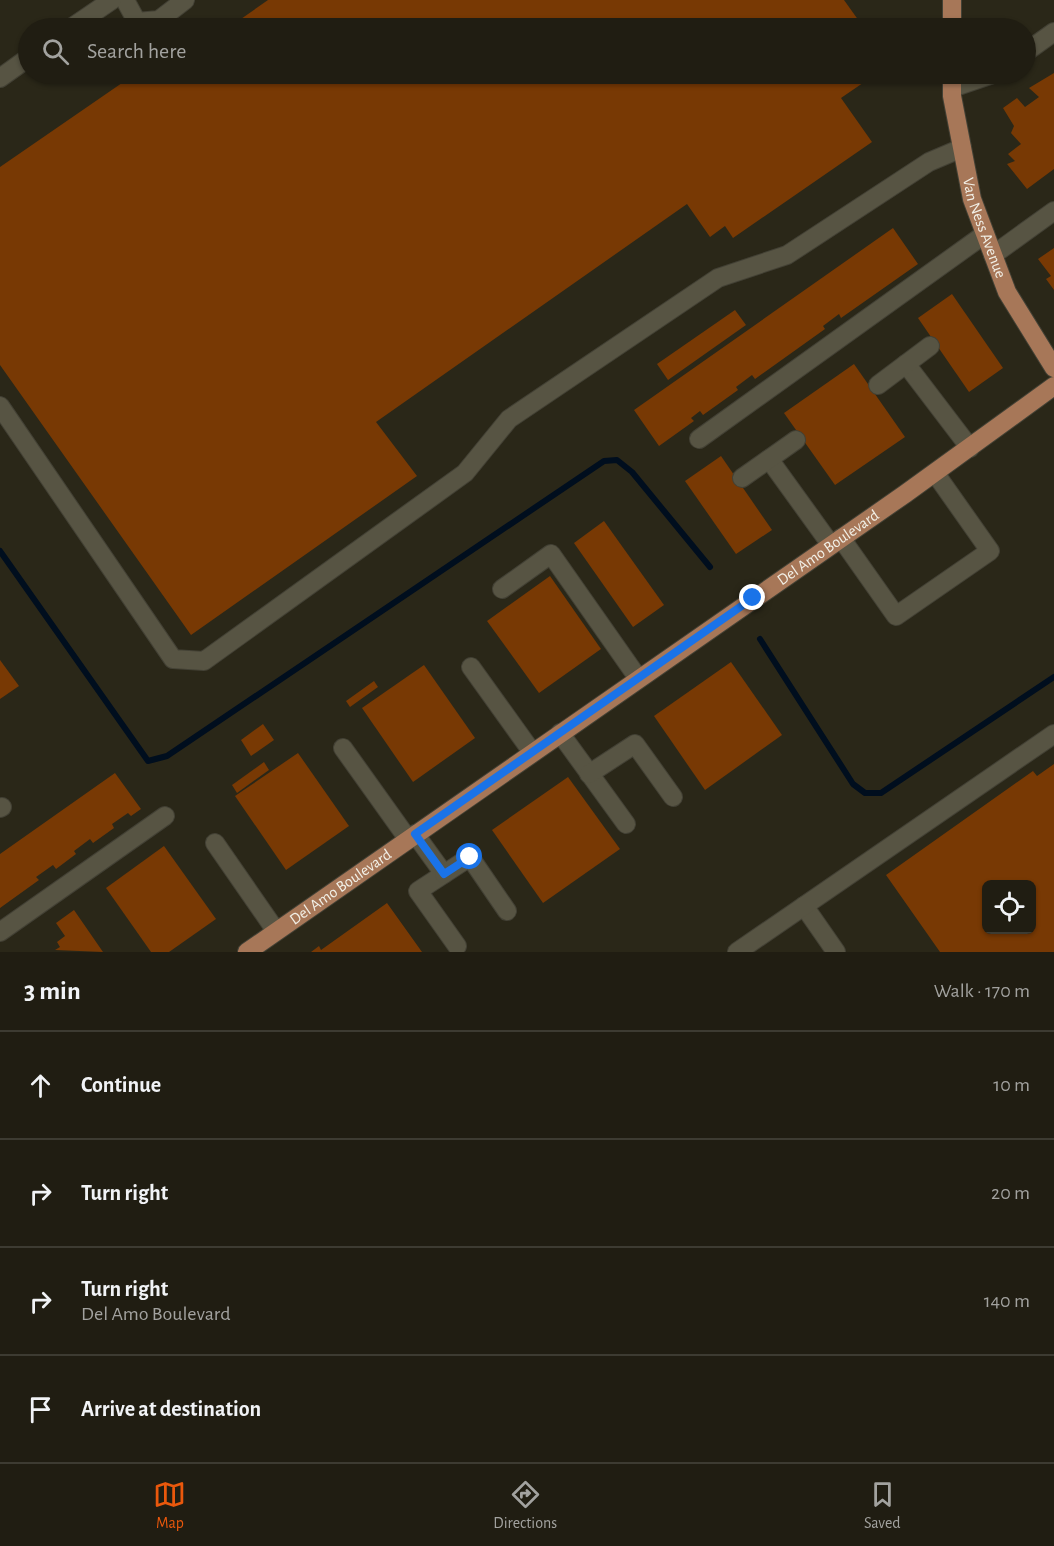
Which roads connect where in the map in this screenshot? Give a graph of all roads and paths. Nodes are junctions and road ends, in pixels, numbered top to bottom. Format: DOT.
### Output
graph roads {
  1 [pos="112,0"];
  2 [pos="125,0"];
  3 [pos="185,0"];
  4 [pos="952,0"];
  5 [pos="86,18"];
  6 [pos="135,18"];
  7 [pos="162,18"];
  8 [pos="951,18"];
  9 [pos="1054,32"];
  10 [pos="1036,45"];
  11 [pos="18,65"];
  12 [pos="0,78"];
  13 [pos="952,84"];
  14 [pos="962,148"];
  15 [pos="1054,211"];
  16 [pos="985,234"];
  17 [pos="993,255"];
  18 [pos="930,346"];
  19 [pos="906,364"];
  20 [pos="1054,368"];
  21 [pos="878,385"];
  22 [pos="1054,386"];
  23 [pos="0,406"];
  24 [pos="699,438"];
  25 [pos="796,440"];
  26 [pos="970,448"];
  27 [pos="769,459"];
  28 [pos="935,473"];
  29 [pos="742,478"];
  30 [pos="836,542"];
  31 [pos="502,590"];
  32 [pos="471,667"];
  33 [pos="638,678"];
  34 [pos="560,733"];
  35 [pos="1054,734"];
  36 [pos="343,748"];
  37 [pos="532,753"];
  38 [pos="589,774"];
  39 [pos="672,798"];
  40 [pos="165,816"];
  41 [pos="626,824"];
  42 [pos="411,837"];
  43 [pos="214,843"];
  44 [pos="444,874"];
  45 [pos="804,906"];
  46 [pos="507,911"];
  47 [pos="276,931"];
  48 [pos="0,932"];
  49 [pos="763,945"];
  50 [pos="457,946"];
  51 [pos="247,952"];
  52 [pos="737,952"];
  53 [pos="836,952"];
  1 -- 5 [label="lane"];
  2 -- 6 [label="lane"];
  3 -- 7 [label="lane"];
  4 -- 8 [label="main road"];
  9 -- 10 [label="lane"];
  11 -- 12 [label="lane"];
  13 -- 14 [label="main road, Van Ness Avenue"];
  14 -- 16 [label="main road, Van Ness Avenue"];
  14 -- 23 [label="lane"];
  15 -- 17 [label="lane"];
  16 -- 17 [label="main road, Van Ness Avenue"];
  16 -- 24 [label="lane"];
  17 -- 20 [label="main road, Van Ness Avenue"];
  18 -- 19 [label="lane"];
  19 -- 21 [label="lane"];
  19 -- 26 [label="lane"];
  22 -- 26 [label="main road, Del Amo Boulevard"];
  25 -- 27 [label="lane"];
  26 -- 28 [label="main road, Del Amo Boulevard"];
  27 -- 29 [label="lane"];
  27 -- 30 [label="lane"];
  28 -- 30 [label="main road, Del Amo Boulevard"];
  28 -- 30 [label="lane"];
  30 -- 33 [label="main road, Del Amo Boulevard"];
  31 -- 33 [label="lane"];
  32 -- 37 [label="lane"];
  33 -- 34 [label="main road, Del Amo Boulevard"];
  34 -- 37 [label="main road, Del Amo Boulevard"];
  34 -- 38 [label="lane"];
  35 -- 45 [label="lane"];
  36 -- 42 [label="lane"];
  37 -- 42 [label="main road, Del Amo Boulevard"];
  38 -- 39 [label="lane"];
  38 -- 41 [label="lane"];
  40 -- 48 [label="lane"];
  42 -- 44 [label="lane"];
  42 -- 47 [label="main road, Del Amo Boulevard"];
  43 -- 47 [label="lane"];
  44 -- 46 [label="lane"];
  44 -- 50 [label="lane"];
  45 -- 49 [label="lane"];
  45 -- 53 [label="lane"];
  47 -- 51 [label="main road, Del Amo Boulevard"];
  49 -- 52 [label="lane"];
}
